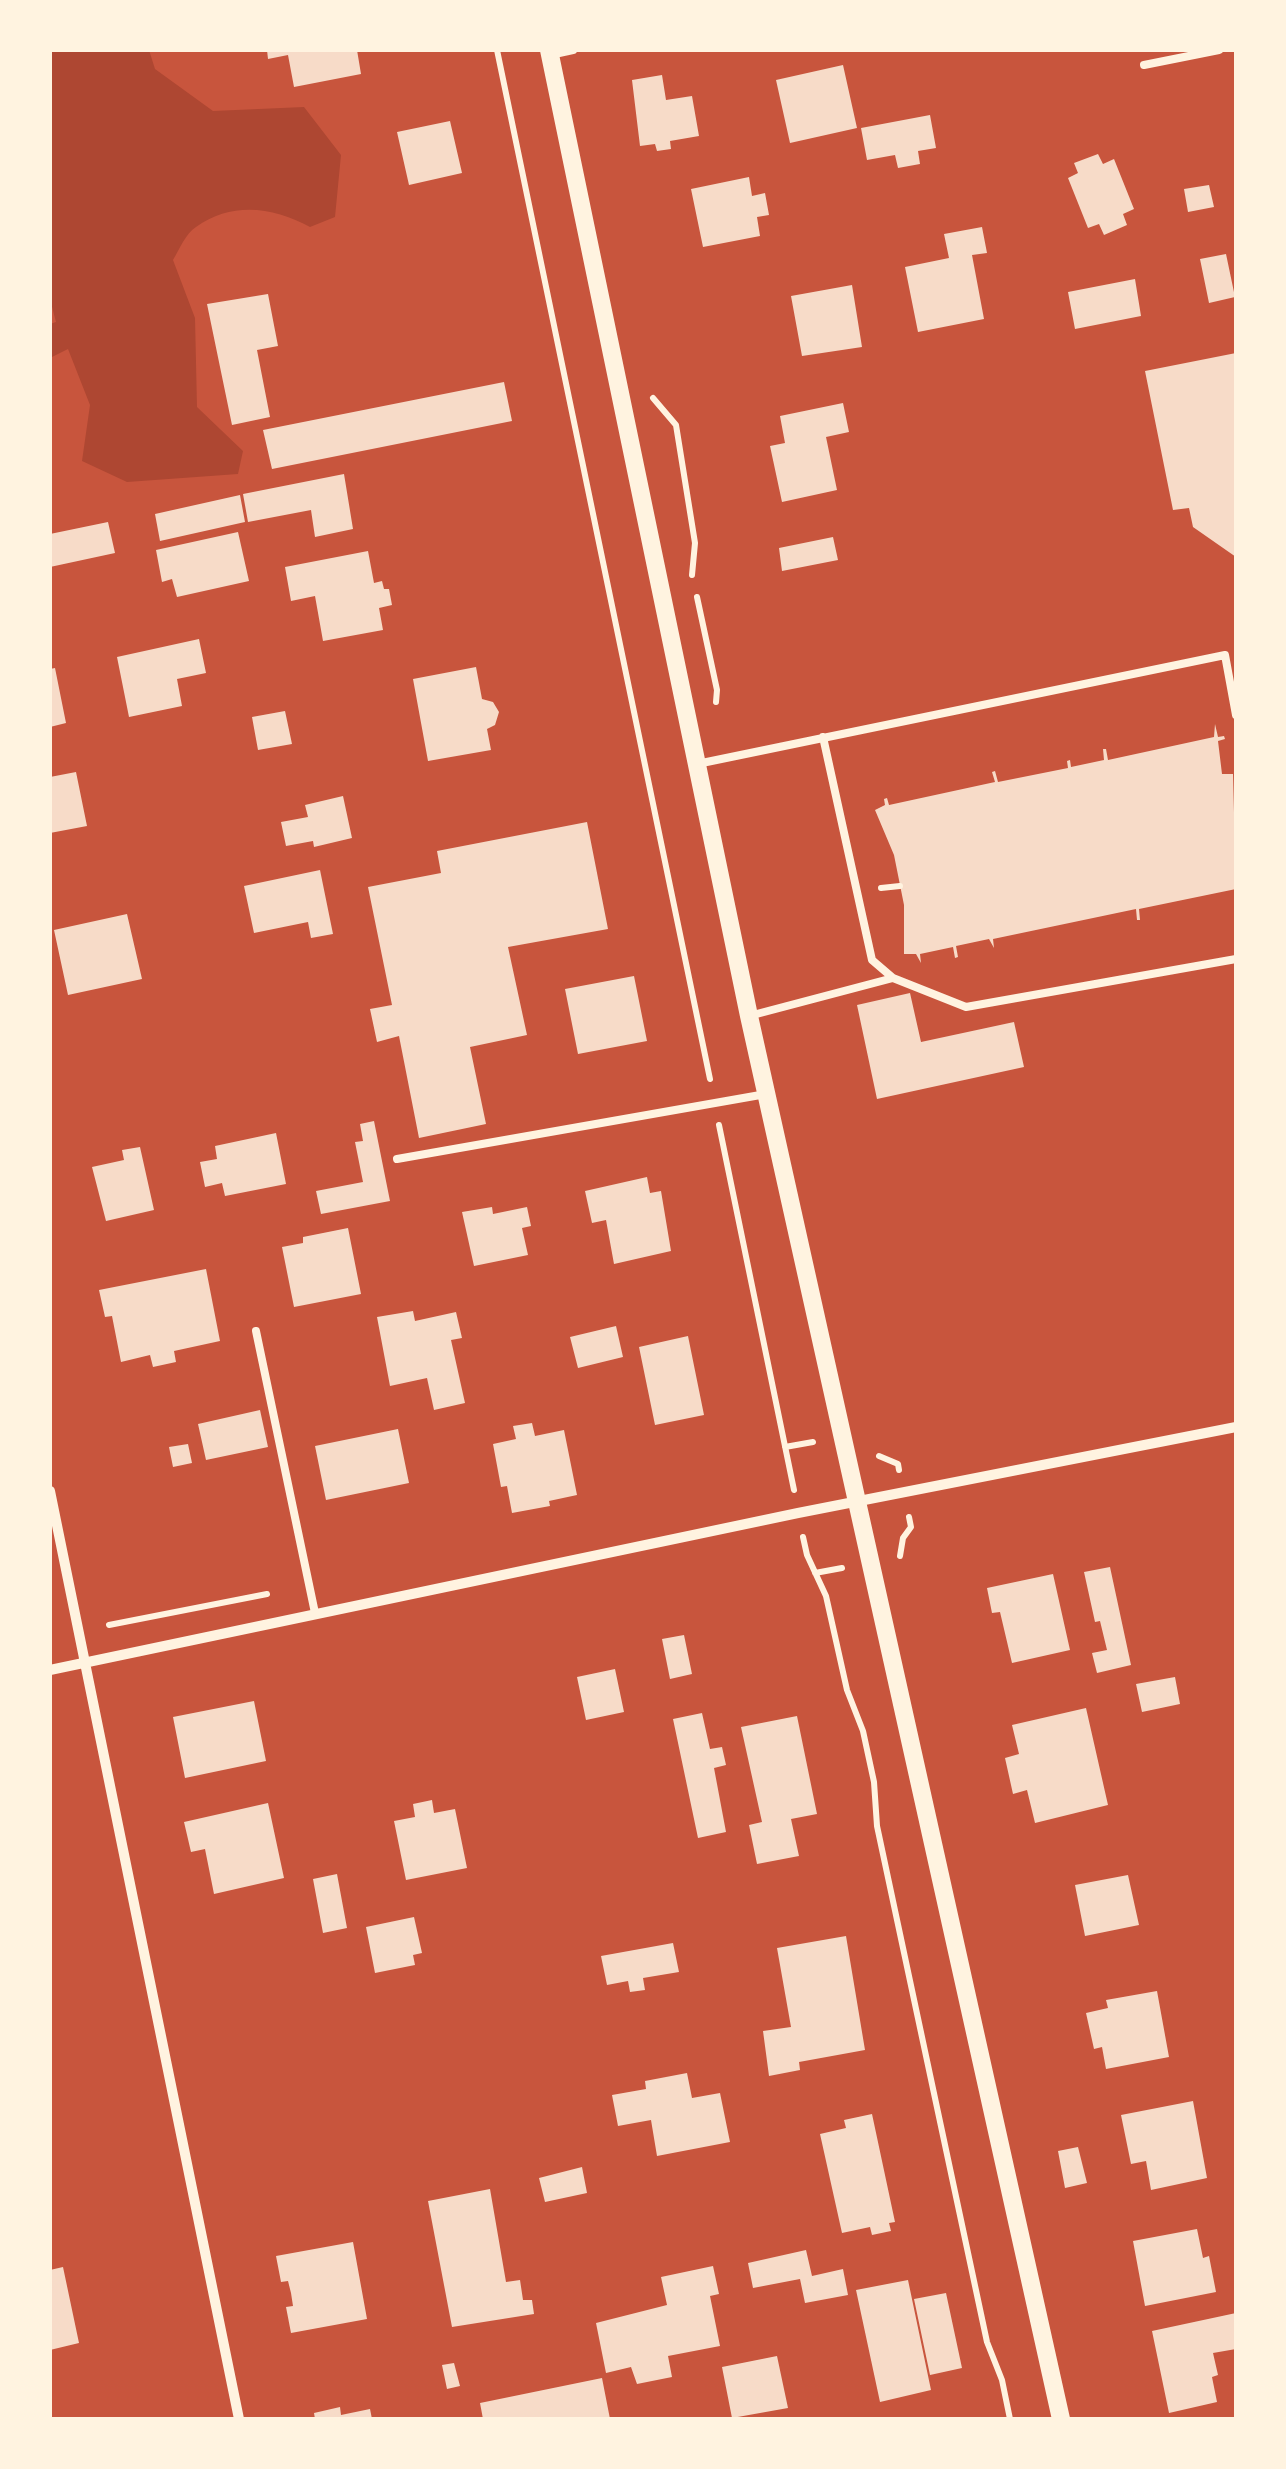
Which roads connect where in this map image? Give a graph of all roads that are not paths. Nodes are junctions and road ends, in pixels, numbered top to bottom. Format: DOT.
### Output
graph roads {
  1 [pos="574,50"];
  2 [pos="1219,50"];
  3 [pos="550,52"];
  4 [pos="1144,65"];
  5 [pos="1236,715"];
  6 [pos="822,736"];
  7 [pos="698,764"];
  8 [pos="1236,959"];
  9 [pos="893,978"];
  10 [pos="749,1016"];
  11 [pos="766,1094"];
  12 [pos="397,1159"];
  13 [pos="256,1331"];
  14 [pos="1236,1428"];
  15 [pos="50,1492"];
  16 [pos="855,1502"];
  17 [pos="315,1614"];
  18 [pos="86,1663"];
  19 [pos="50,1670"];
  20 [pos="239,2419"];
  21 [pos="1061,2419"];
  1 -- 3 [label="lane"];
  2 -- 4 [label="lane"];
  3 -- 7 [label="street"];
  5 -- 6 [label="lane"];
  6 -- 7 [label="lane"];
  6 -- 9 [label="lane"];
  7 -- 10 [label="street"];
  8 -- 9 [label="lane"];
  9 -- 10 [label="lane"];
  10 -- 11 [label="street"];
  11 -- 12 [label="lane"];
  11 -- 16 [label="street"];
  13 -- 17 [label="lane"];
  14 -- 16 [label="street"];
  15 -- 18 [label="street"];
  16 -- 17 [label="street"];
  16 -- 21 [label="street"];
  17 -- 18 [label="street"];
  18 -- 19 [label="street"];
  18 -- 20 [label="street"];
}
